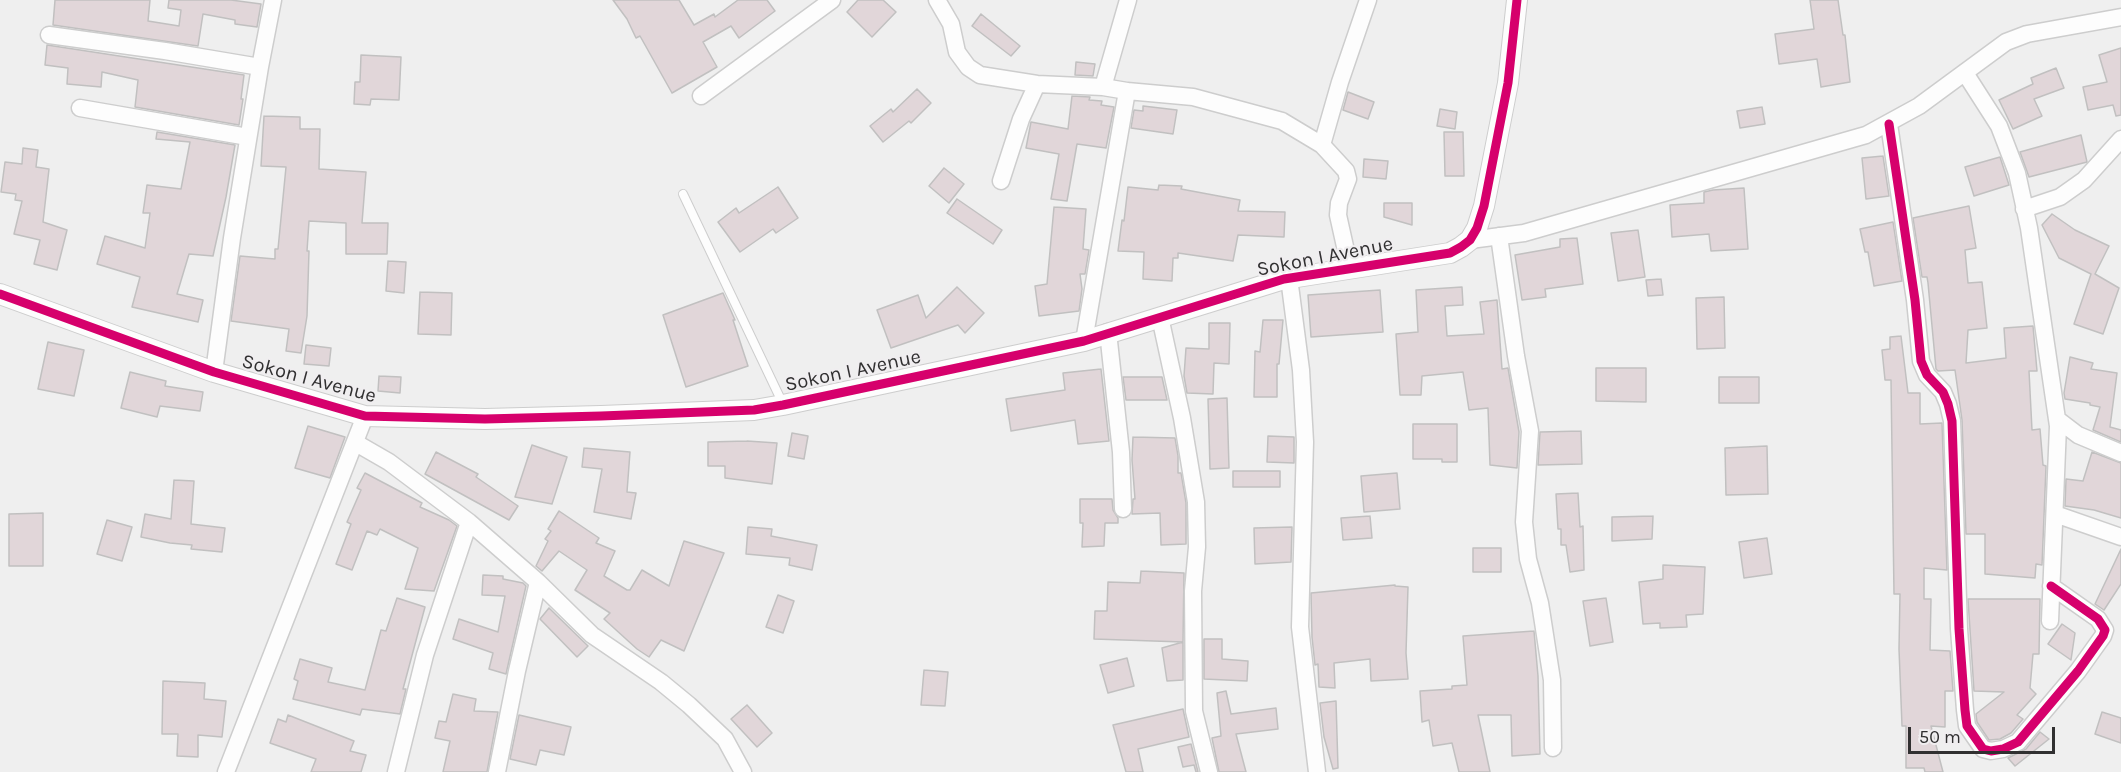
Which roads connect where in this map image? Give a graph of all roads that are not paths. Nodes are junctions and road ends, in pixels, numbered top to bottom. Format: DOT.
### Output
graph roads {
  1 [pos="273,0"];
  2 [pos="832,0"];
  3 [pos="937,0"];
  4 [pos="1128,0"];
  5 [pos="1368,0"];
  6 [pos="1517,0"];
  7 [pos="2121,17"];
  8 [pos="49,36"];
  9 [pos="260,67"];
  10 [pos="1965,73"];
  11 [pos="1037,84"];
  12 [pos="1103,87"];
  13 [pos="1127,91"];
  14 [pos="701,96"];
  15 [pos="80,108"];
  16 [pos="1889,124"];
  17 [pos="248,137"];
  18 [pos="2120,141"];
  19 [pos="1322,146"];
  20 [pos="1001,181"];
  21 [pos="682,194"];
  22 [pos="2024,209"];
  23 [pos="1499,236"];
  24 [pos="1470,240"];
  25 [pos="1350,269"];
  26 [pos="1289,278"];
  27 [pos="0,294"];
  28 [pos="1160,317"];
  29 [pos="1108,332"];
  30 [pos="1084,341"];
  31 [pos="214,372"];
  32 [pos="783,405"];
  33 [pos="365,416"];
  34 [pos="2057,419"];
  35 [pos="356,443"];
  36 [pos="2121,453"];
  37 [pos="1123,509"];
  38 [pos="2055,514"];
  39 [pos="469,522"];
  40 [pos="2121,537"];
  41 [pos="538,582"];
  42 [pos="2051,586"];
  43 [pos="2050,621"];
  44 [pos="1553,748"];
  45 [pos="226,772"];
  46 [pos="396,772"];
  47 [pos="497,772"];
  48 [pos="743,772"];
  49 [pos="1209,772"];
  50 [pos="1317,772"];
  1 -- 9 [label="street"];
  2 -- 14 [label="street"];
  3 -- 11 [label="street"];
  4 -- 12 [label="street"];
  5 -- 19 [label="street"];
  6 -- 24 [label="street"];
  7 -- 10 [label="street"];
  8 -- 9 [label="street"];
  9 -- 17 [label="street"];
  10 -- 16 [label="street"];
  10 -- 22 [label="street"];
  11 -- 12 [label="street"];
  11 -- 20 [label="street"];
  12 -- 13 [label="street"];
  13 -- 19 [label="street"];
  13 -- 30 [label="street"];
  15 -- 17 [label="street"];
  16 -- 23 [label="street"];
  16 -- 42 [label="street"];
  17 -- 31 [label="street"];
  18 -- 22 [label="street"];
  19 -- 25 [label="street"];
  21 -- 32 [label="lane"];
  22 -- 34 [label="street"];
  23 -- 24 [label="street"];
  23 -- 44 [label="street"];
  24 -- 25 [label="street, Sokon I Avenue"];
  25 -- 26 [label="street, Sokon I Avenue"];
  26 -- 28 [label="street, Sokon I Avenue"];
  26 -- 50 [label="street"];
  27 -- 31 [label="street, Sokon I Avenue"];
  28 -- 29 [label="street, Sokon I Avenue"];
  28 -- 49 [label="street"];
  29 -- 30 [label="street, Sokon I Avenue"];
  29 -- 37 [label="street"];
  30 -- 32 [label="street, Sokon I Avenue"];
  31 -- 33 [label="street, Sokon I Avenue"];
  32 -- 33 [label="street, Sokon I Avenue"];
  33 -- 35 [label="street"];
  34 -- 36 [label="street"];
  34 -- 38 [label="street"];
  35 -- 39 [label="street"];
  35 -- 45 [label="street"];
  38 -- 40 [label="street"];
  38 -- 42 [label="street"];
  39 -- 41 [label="street"];
  39 -- 46 [label="street"];
  41 -- 47 [label="street"];
  41 -- 48 [label="street"];
  42 -- 43 [label="street"];
}
